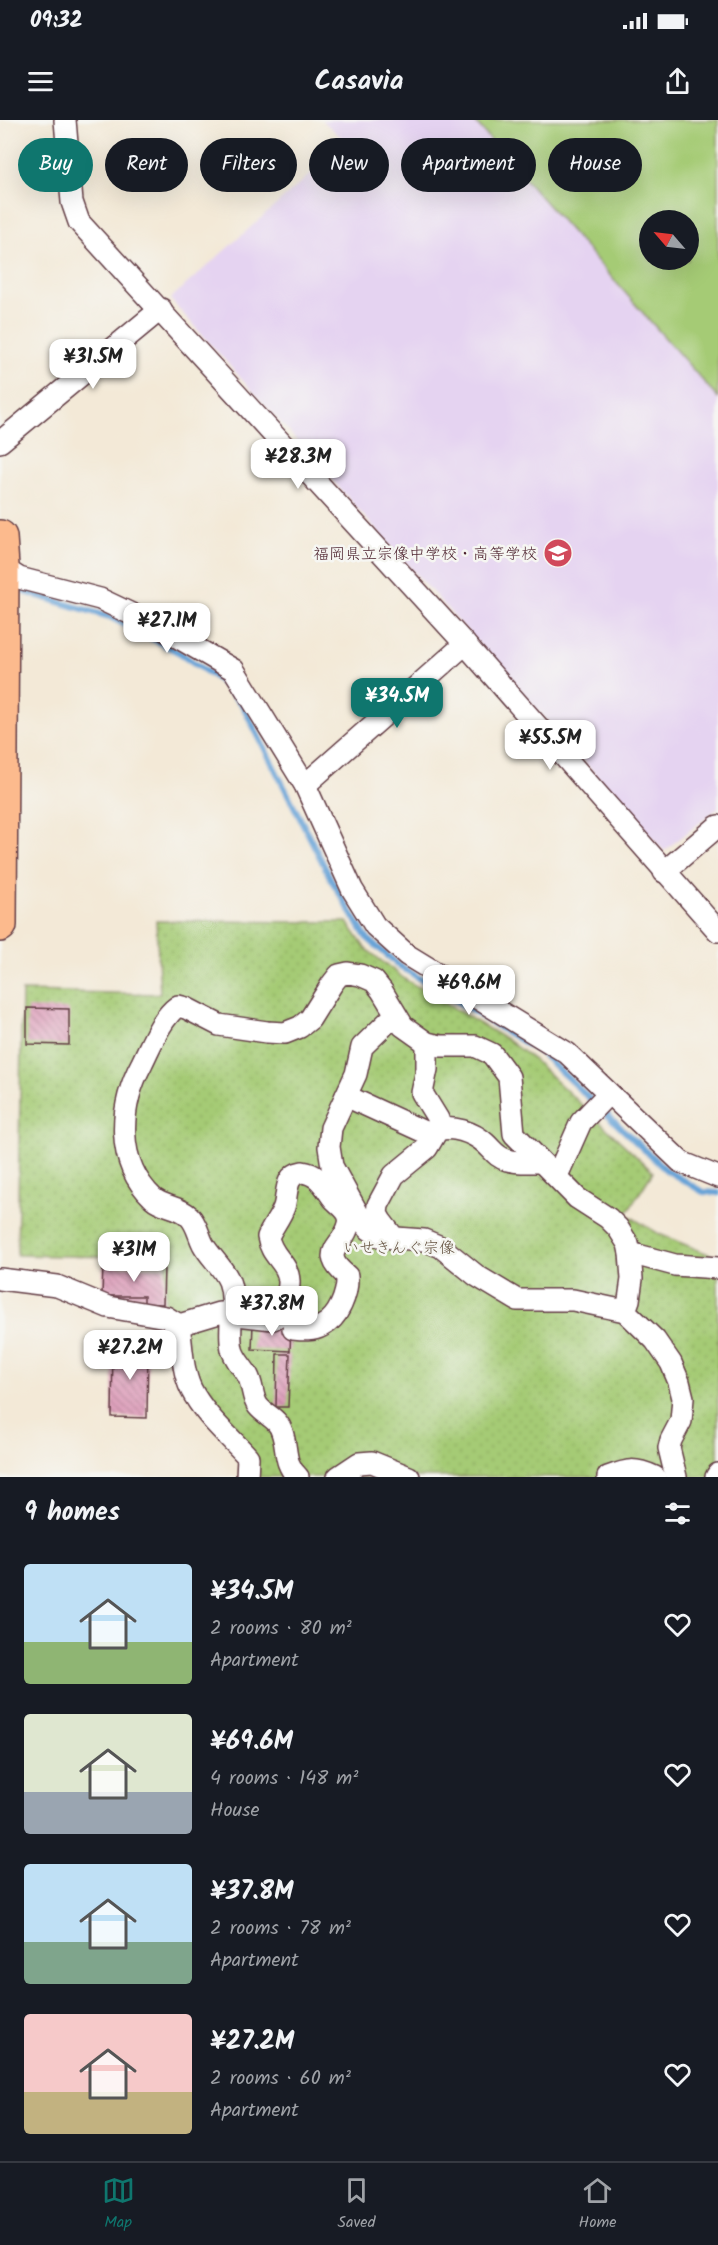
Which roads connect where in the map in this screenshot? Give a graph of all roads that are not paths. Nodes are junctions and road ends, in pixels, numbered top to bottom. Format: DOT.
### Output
graph roads {
  1 [pos="65,120"];
  2 [pos="161,309"];
  3 [pos="0,442"];
  4 [pos="1,556"];
  5 [pos="465,644"];
  6 [pos="304,785"];
  7 [pos="718,826"];
  8 [pos="664,872"];
  9 [pos="0,925"];
  10 [pos="718,931"];
  11 [pos="395,1015"];
  12 [pos="426,1043"];
  13 [pos="608,1094"];
  14 [pos="346,1096"];
  15 [pos="437,1133"];
  16 [pos="540,1162"];
  17 [pos="716,1175"];
  18 [pos="557,1176"];
  19 [pos="394,1238"];
  20 [pos="630,1252"];
  21 [pos="718,1268"];
  22 [pos="0,1279"];
  23 [pos="625,1311"];
  24 [pos="231,1316"];
  25 [pos="179,1325"];
  26 [pos="293,1329"];
  27 [pos="292,1474"];
  28 [pos="247,1477"];
  29 [pos="338,1477"];
  30 [pos="409,1477"];
  31 [pos="608,1477"];
  32 [pos="655,1477"];
  33 [pos="676,1477"];
  1 -- 2 [label="street"];
  2 -- 3 [label="street"];
  2 -- 5 [label="street"];
  4 -- 6 [label="street"];
  4 -- 9 [label="main road"];
  5 -- 6 [label="street"];
  5 -- 8 [label="street"];
  6 -- 13 [label="street"];
  7 -- 8 [label="street"];
  8 -- 10 [label="street"];
  11 -- 12 [label="street"];
  11 -- 14 [label="street"];
  11 -- 24 [label="street"];
  12 -- 15 [label="street"];
  12 -- 16 [label="street"];
  13 -- 17 [label="street"];
  13 -- 18 [label="street"];
  14 -- 15 [label="street"];
  14 -- 19 [label="street"];
  15 -- 16 [label="street"];
  15 -- 19 [label="street"];
  16 -- 18 [label="street"];
  18 -- 20 [label="street"];
  19 -- 23 [label="street"];
  20 -- 21 [label="street"];
  20 -- 23 [label="street"];
  22 -- 25 [label="street"];
  23 -- 33 [label="street"];
  24 -- 25 [label="street"];
  24 -- 26 [label="street"];
  24 -- 27 [label="street"];
  25 -- 28 [label="street"];
  29 -- 30 [label="street"];
  31 -- 32 [label="street"];
}
